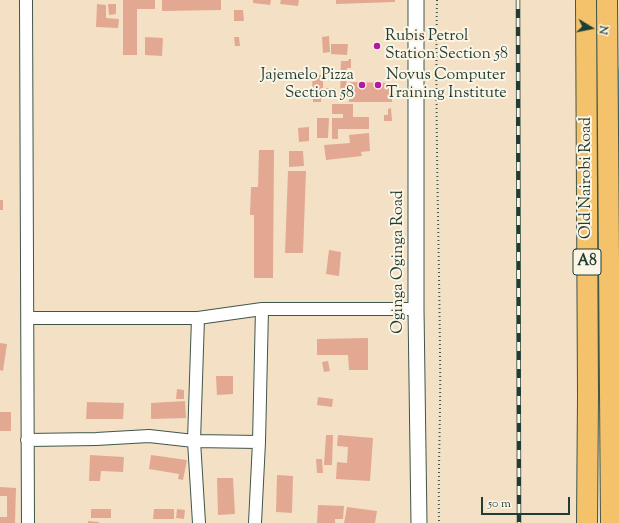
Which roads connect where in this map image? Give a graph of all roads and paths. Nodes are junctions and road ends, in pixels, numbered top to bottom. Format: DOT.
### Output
graph roads {
  1 [pos="26,0"];
  2 [pos="416,0"];
  3 [pos="437,0"];
  4 [pos="586,0"];
  5 [pos="607,0"];
  6 [pos="262,309"];
  7 [pos="416,309"];
  8 [pos="28,318"];
  9 [pos="198,318"];
  10 [pos="27,440"];
  11 [pos="194,441"];
  12 [pos="259,442"];
  13 [pos="28,523"];
  14 [pos="199,523"];
  15 [pos="255,523"];
  16 [pos="419,523"];
  17 [pos="439,523"];
  18 [pos="587,523"];
  19 [pos="611,523"];
  1 -- 8 [label="street"];
  2 -- 7 [label="street, Oginga Oginga Road"];
  3 -- 17 [label="path"];
  4 -- 18 [label="highway, Old Nairobi Road / A8"];
  5 -- 19 [label="highway, Old Nairobi Road / A8"];
  6 -- 7 [label="street"];
  6 -- 9 [label="street"];
  6 -- 12 [label="street"];
  7 -- 16 [label="street, Oginga Oginga Road"];
  8 -- 9 [label="street"];
  8 -- 10 [label="street"];
  9 -- 11 [label="street"];
  10 -- 11 [label="street"];
  10 -- 13 [label="street"];
  11 -- 12 [label="street"];
  11 -- 14 [label="street"];
  12 -- 15 [label="street"];
}
